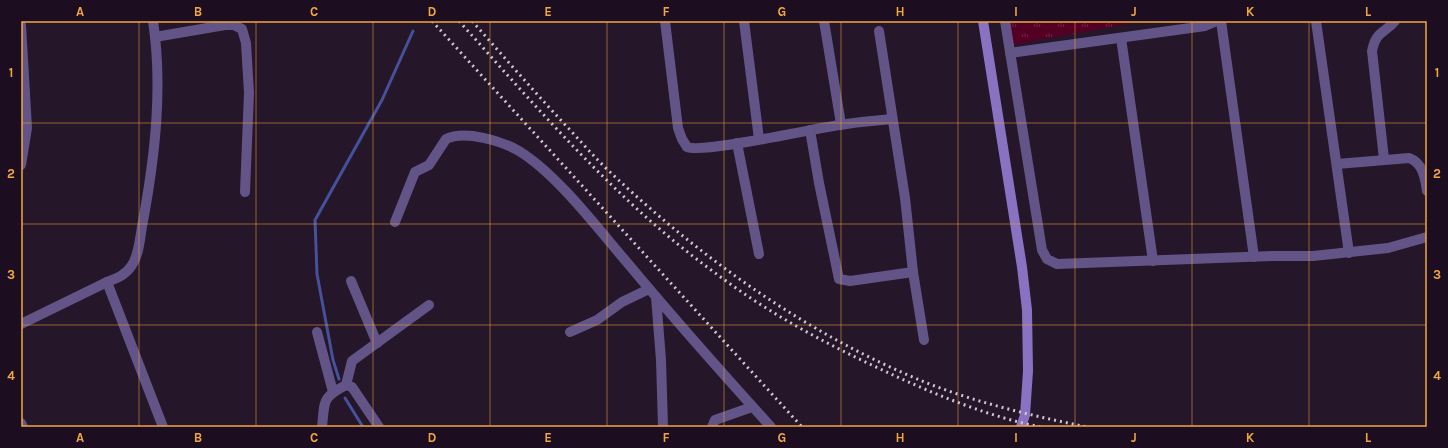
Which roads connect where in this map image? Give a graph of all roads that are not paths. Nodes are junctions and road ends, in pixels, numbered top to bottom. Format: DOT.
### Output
graph roads {
  1 [pos="153,21"];
  2 [pos="665,21"];
  3 [pos="744,21"];
  4 [pos="824,21"];
  5 [pos="983,21"];
  6 [pos="1005,21"];
  7 [pos="1217,21"];
  8 [pos="1221,21"];
  9 [pos="1316,21"];
  10 [pos="1395,21"];
  11 [pos="21,25"];
  12 [pos="879,31"];
  13 [pos="155,37"];
  14 [pos="1121,38"];
  15 [pos="1010,53"];
  16 [pos="892,119"];
  17 [pos="841,124"];
  18 [pos="810,130"];
  19 [pos="759,139"];
  20 [pos="737,143"];
  21 [pos="1384,159"];
  22 [pos="1337,164"];
  23 [pos="21,165"];
  24 [pos="1427,191"];
  25 [pos="245,192"];
  26 [pos="395,222"];
  27 [pos="1427,237"];
  28 [pos="1349,253"];
  29 [pos="759,254"];
  30 [pos="1254,257"];
  31 [pos="1153,261"];
  32 [pos="913,272"];
  33 [pos="351,281"];
  34 [pos="107,282"];
  35 [pos="649,289"];
  36 [pos="656,297"];
  37 [pos="429,305"];
  38 [pos="21,324"];
  39 [pos="317,332"];
  40 [pos="570,332"];
  41 [pos="924,340"];
  42 [pos="377,343"];
  43 [pos="346,385"];
  44 [pos="333,392"];
  45 [pos="752,407"];
  46 [pos="21,423"];
  47 [pos="23,427"];
  48 [pos="163,427"];
  49 [pos="322,427"];
  50 [pos="379,427"];
  51 [pos="663,427"];
  52 [pos="712,427"];
  53 [pos="771,427"];
  54 [pos="1021,427"];
  1 -- 13 [label="street"];
  2 -- 20 [label="street"];
  3 -- 19 [label="street"];
  4 -- 17 [label="street"];
  5 -- 54 [label="street"];
  6 -- 15 [label="street"];
  7 -- 14 [label="street"];
  8 -- 30 [label="street"];
  9 -- 22 [label="street"];
  10 -- 21 [label="street"];
  11 -- 23 [label="street"];
  12 -- 16 [label="street"];
  13 -- 25 [label="street"];
  13 -- 34 [label="street"];
  14 -- 15 [label="street"];
  14 -- 31 [label="street"];
  15 -- 31 [label="street"];
  16 -- 17 [label="street"];
  16 -- 32 [label="street"];
  17 -- 18 [label="street"];
  18 -- 19 [label="street"];
  18 -- 32 [label="street"];
  19 -- 20 [label="street"];
  20 -- 29 [label="street"];
  21 -- 22 [label="street"];
  21 -- 24 [label="street"];
  22 -- 28 [label="street"];
  26 -- 35 [label="street"];
  27 -- 28 [label="street"];
  28 -- 30 [label="street"];
  30 -- 31 [label="street"];
  32 -- 41 [label="street"];
  33 -- 42 [label="street"];
  34 -- 38 [label="street"];
  34 -- 48 [label="street"];
  35 -- 36 [label="street"];
  35 -- 40 [label="street"];
  36 -- 45 [label="street"];
  36 -- 51 [label="street"];
  37 -- 42 [label="street"];
  39 -- 44 [label="street"];
  42 -- 43 [label="street"];
  43 -- 44 [label="street"];
  43 -- 50 [label="street"];
  44 -- 49 [label="street"];
  45 -- 52 [label="street"];
  45 -- 53 [label="street"];
  46 -- 47 [label="street"];
}
